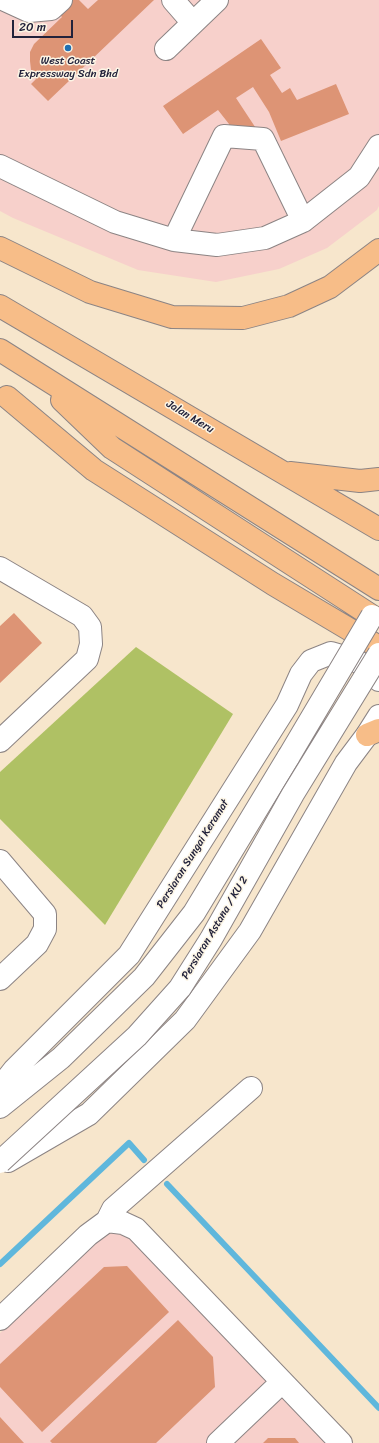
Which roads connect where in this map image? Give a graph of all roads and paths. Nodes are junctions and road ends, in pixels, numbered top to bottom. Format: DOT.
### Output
graph roads {
  1 [pos="6,0"];
  2 [pos="61,0"];
  3 [pos="173,0"];
  4 [pos="217,0"];
  5 [pos="193,23"];
  6 [pos="166,49"];
  7 [pos="379,146"];
  8 [pos="0,166"];
  9 [pos="303,221"];
  10 [pos="174,240"];
  11 [pos="0,248"];
  12 [pos="379,250"];
  13 [pos="0,306"];
  14 [pos="0,350"];
  15 [pos="27,367"];
  16 [pos="3,395"];
  17 [pos="112,448"];
  18 [pos="283,472"];
  19 [pos="379,479"];
  20 [pos="379,529"];
  21 [pos="0,568"];
  22 [pos="379,589"];
  23 [pos="377,614"];
  24 [pos="379,647"];
  25 [pos="379,654"];
  26 [pos="379,680"];
  27 [pos="379,716"];
  28 [pos="373,732"];
  29 [pos="0,741"];
  30 [pos="0,861"];
  31 [pos="0,979"];
  32 [pos="0,1088"];
  33 [pos="251,1088"];
  34 [pos="0,1107"];
  35 [pos="0,1162"];
  36 [pos="0,1166"];
  37 [pos="108,1221"];
  38 [pos="0,1318"];
  39 [pos="282,1382"];
  40 [pos="218,1443"];
  41 [pos="341,1443"];
  1 -- 2 [label="street"];
  3 -- 5 [label="street"];
  4 -- 5 [label="street"];
  5 -- 6 [label="street"];
  7 -- 9 [label="street"];
  8 -- 10 [label="street"];
  9 -- 10 [label="street"];
  9 -- 10 [label="street"];
  11 -- 12 [label="highway"];
  13 -- 18 [label="highway, Jalan Meru"];
  14 -- 15 [label="highway"];
  15 -- 17 [label="highway"];
  15 -- 22 [label="highway"];
  16 -- 17 [label="highway"];
  16 -- 24 [label="highway"];
  17 -- 23 [label="highway"];
  18 -- 19 [label="highway"];
  18 -- 20 [label="highway, Jalan Meru"];
  21 -- 29 [label="street"];
  23 -- 34 [label="street, bridge"];
  25 -- 35 [label="street, Persiaran Astana / KU 2, bridge"];
  26 -- 32 [label="street, Persiaran Sungai Keramat"];
  27 -- 28 [label="street"];
  28 -- 36 [label="street"];
  30 -- 31 [label="street"];
  33 -- 37 [label="street"];
  37 -- 38 [label="street"];
  37 -- 39 [label="street"];
  39 -- 40 [label="street"];
  39 -- 41 [label="street"];
}
